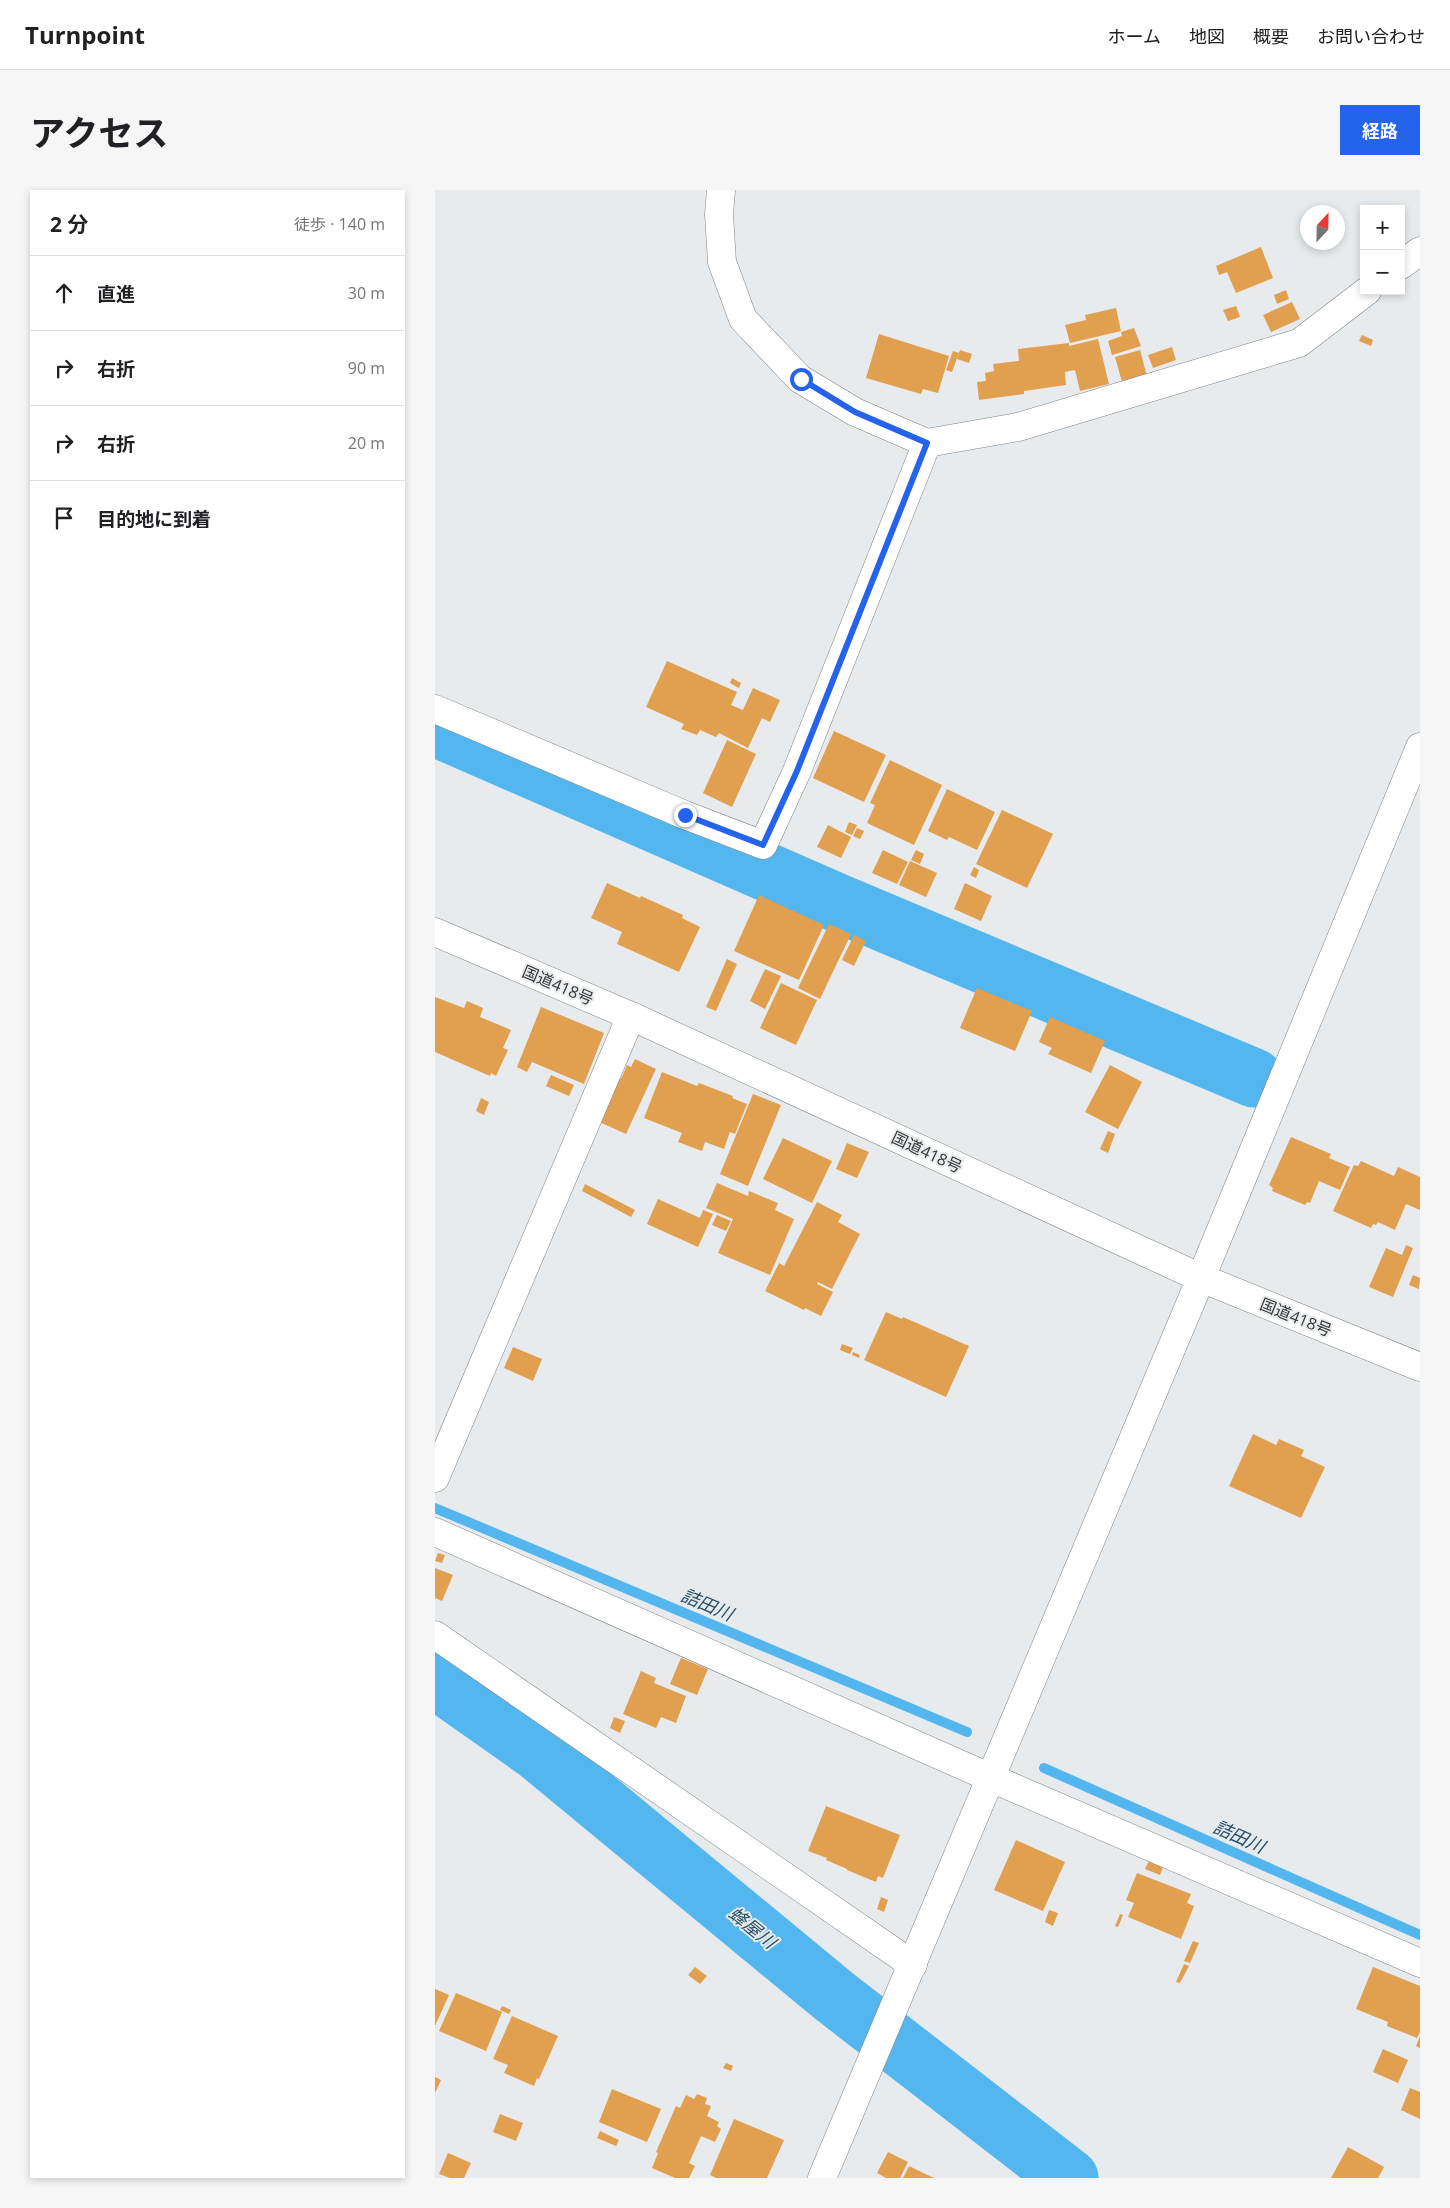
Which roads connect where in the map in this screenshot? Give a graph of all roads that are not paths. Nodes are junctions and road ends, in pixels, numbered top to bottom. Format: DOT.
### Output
graph roads {
  1 [pos="721,190"];
  2 [pos="1420,251"];
  3 [pos="1405,262"];
  4 [pos="1362,295"];
  5 [pos="927,443"];
  6 [pos="435,709"];
  7 [pos="1420,747"];
  8 [pos="435,932"];
  9 [pos="631,1016"];
  10 [pos="1201,1278"];
  11 [pos="1420,1367"];
  12 [pos="435,1478"];
  13 [pos="435,1532"];
  14 [pos="435,1635"];
  15 [pos="991,1778"];
  16 [pos="1420,1963"];
  17 [pos="909,1975"];
  18 [pos="822,2178"];
  1 -- 5 [label="main road"];
  2 -- 3 [label="main road"];
  4 -- 5 [label="main road"];
  5 -- 6 [label="main road"];
  7 -- 10 [label="main road"];
  8 -- 9 [label="main road, 国道418号"];
  9 -- 10 [label="main road, 国道418号"];
  9 -- 12 [label="main road"];
  10 -- 11 [label="main road, 国道418号"];
  10 -- 15 [label="main road"];
  13 -- 15 [label="main road"];
  14 -- 17 [label="main road"];
  15 -- 16 [label="main road"];
  15 -- 17 [label="main road"];
  17 -- 18 [label="main road"];
}
